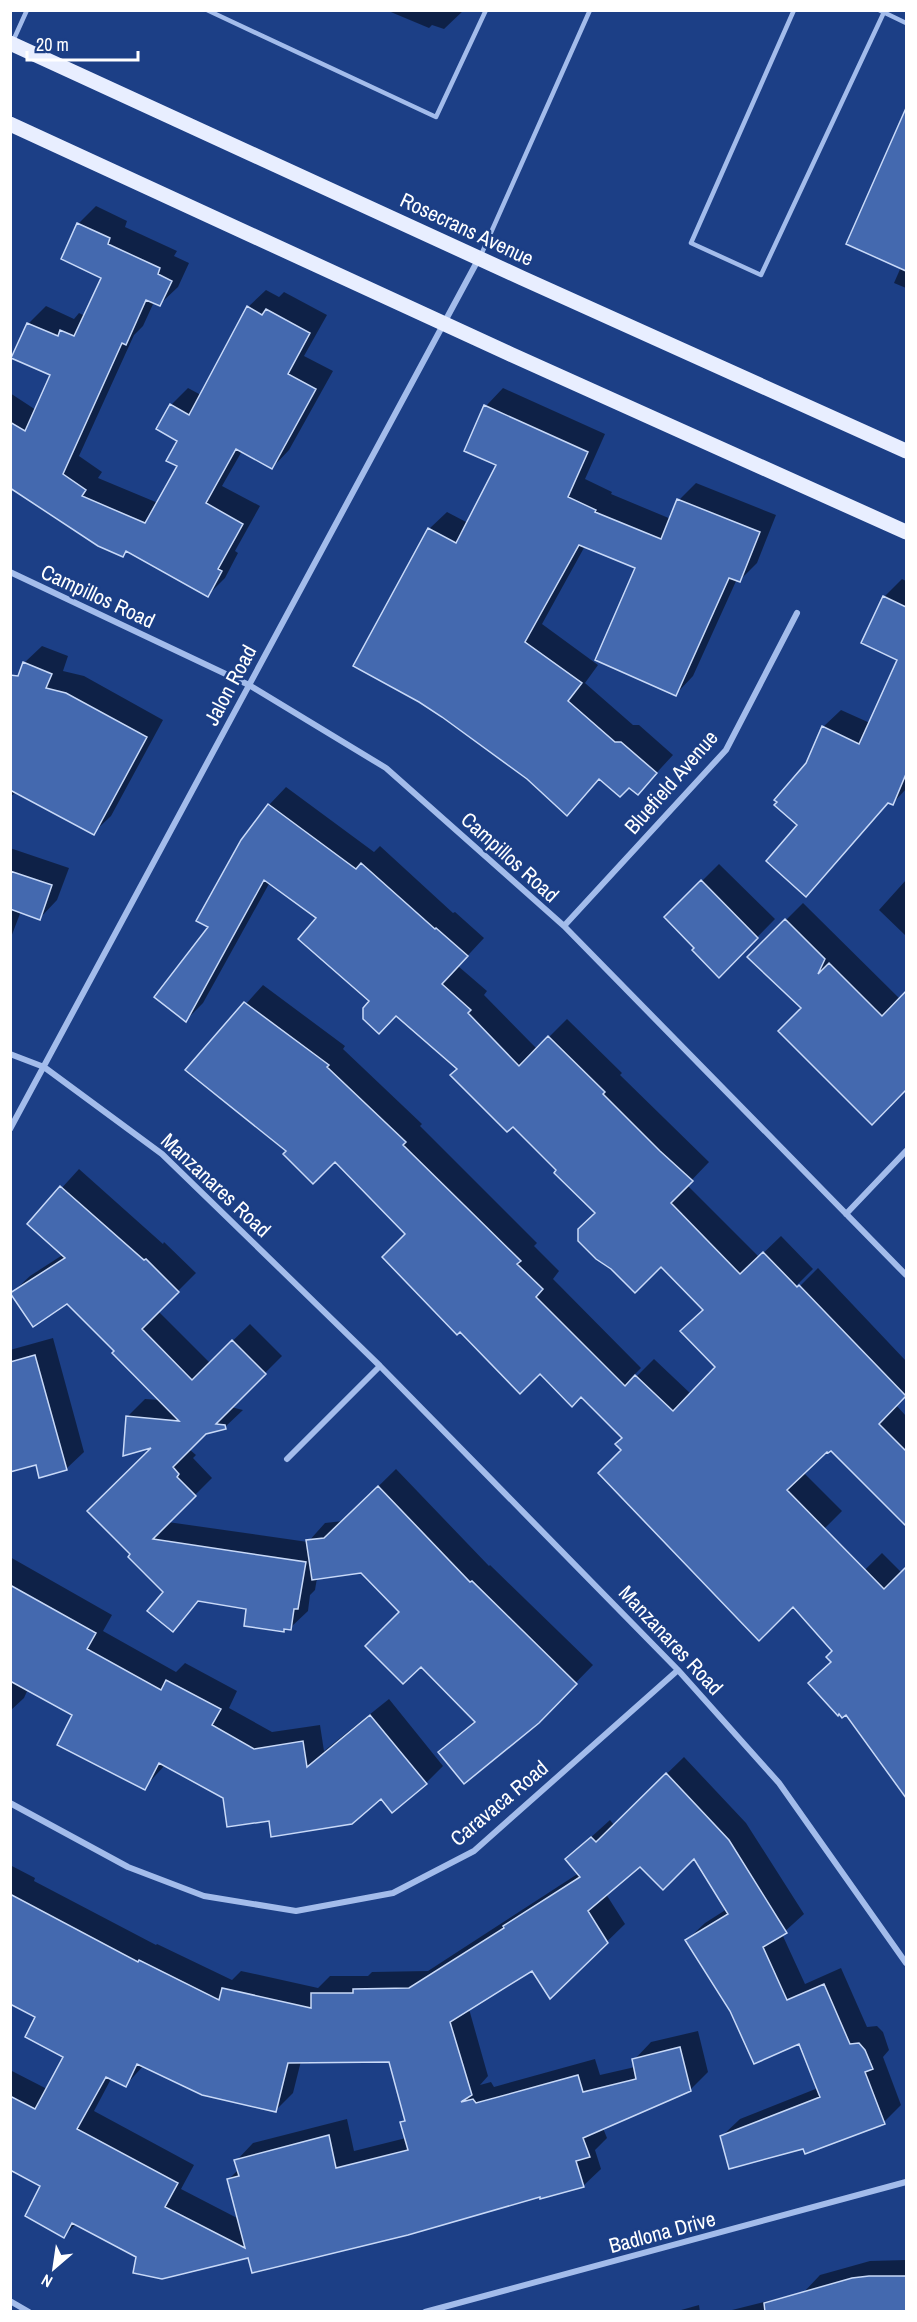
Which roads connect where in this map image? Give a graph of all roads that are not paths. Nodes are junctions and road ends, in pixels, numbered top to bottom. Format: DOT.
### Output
graph roads {
  1 [pos="27,10"];
  2 [pos="207,10"];
  3 [pos="486,10"];
  4 [pos="590,10"];
  5 [pos="794,10"];
  6 [pos="883,11"];
  7 [pos="906,23"];
  8 [pos="11,43"];
  9 [pos="10,124"];
  10 [pos="479,258"];
  11 [pos="444,324"];
  12 [pos="906,451"];
  13 [pos="906,532"];
  14 [pos="10,572"];
  15 [pos="797,613"];
  16 [pos="249,685"];
  17 [pos="564,926"];
  18 [pos="10,1054"];
  19 [pos="44,1067"];
  20 [pos="10,1128"];
  21 [pos="906,1151"];
  22 [pos="846,1214"];
  23 [pos="906,1275"];
  24 [pos="380,1366"];
  25 [pos="287,1459"];
  26 [pos="678,1670"];
  27 [pos="10,1803"];
  28 [pos="906,1964"];
  29 [pos="906,2182"];
  30 [pos="10,2301"];
  31 [pos="464,2302"];
  32 [pos="29,2312"];
  33 [pos="425,2312"];
  34 [pos="467,2312"];
  1 -- 8 [label="lane"];
  2 -- 3 [label="lane"];
  4 -- 10 [label="lane"];
  5 -- 6 [label="lane"];
  6 -- 7 [label="lane"];
  8 -- 10 [label="main road, Rosecrans Avenue"];
  9 -- 11 [label="main road"];
  10 -- 11 [label="street, Jalon Road"];
  10 -- 12 [label="main road, Rosecrans Avenue"];
  11 -- 13 [label="main road"];
  11 -- 16 [label="street, Jalon Road"];
  14 -- 16 [label="street, Campillos Road"];
  15 -- 17 [label="street, Bluefield Avenue"];
  16 -- 17 [label="street, Campillos Road"];
  16 -- 19 [label="street, Jalon Road"];
  17 -- 22 [label="street, Campillos Road"];
  18 -- 19 [label="street, Manzanares Road"];
  19 -- 20 [label="street, Jalon Road"];
  19 -- 24 [label="street, Manzanares Road"];
  21 -- 22 [label="street"];
  22 -- 23 [label="street, Campillos Road"];
  24 -- 25 [label="street"];
  24 -- 26 [label="street, Manzanares Road"];
  26 -- 27 [label="street, Caravaca Road"];
  26 -- 28 [label="street, Manzanares Road"];
  29 -- 31 [label="street, Badlona Drive"];
  30 -- 32 [label="street"];
  31 -- 33 [label="street, Badlona Drive"];
  31 -- 34 [label="street"];
}
